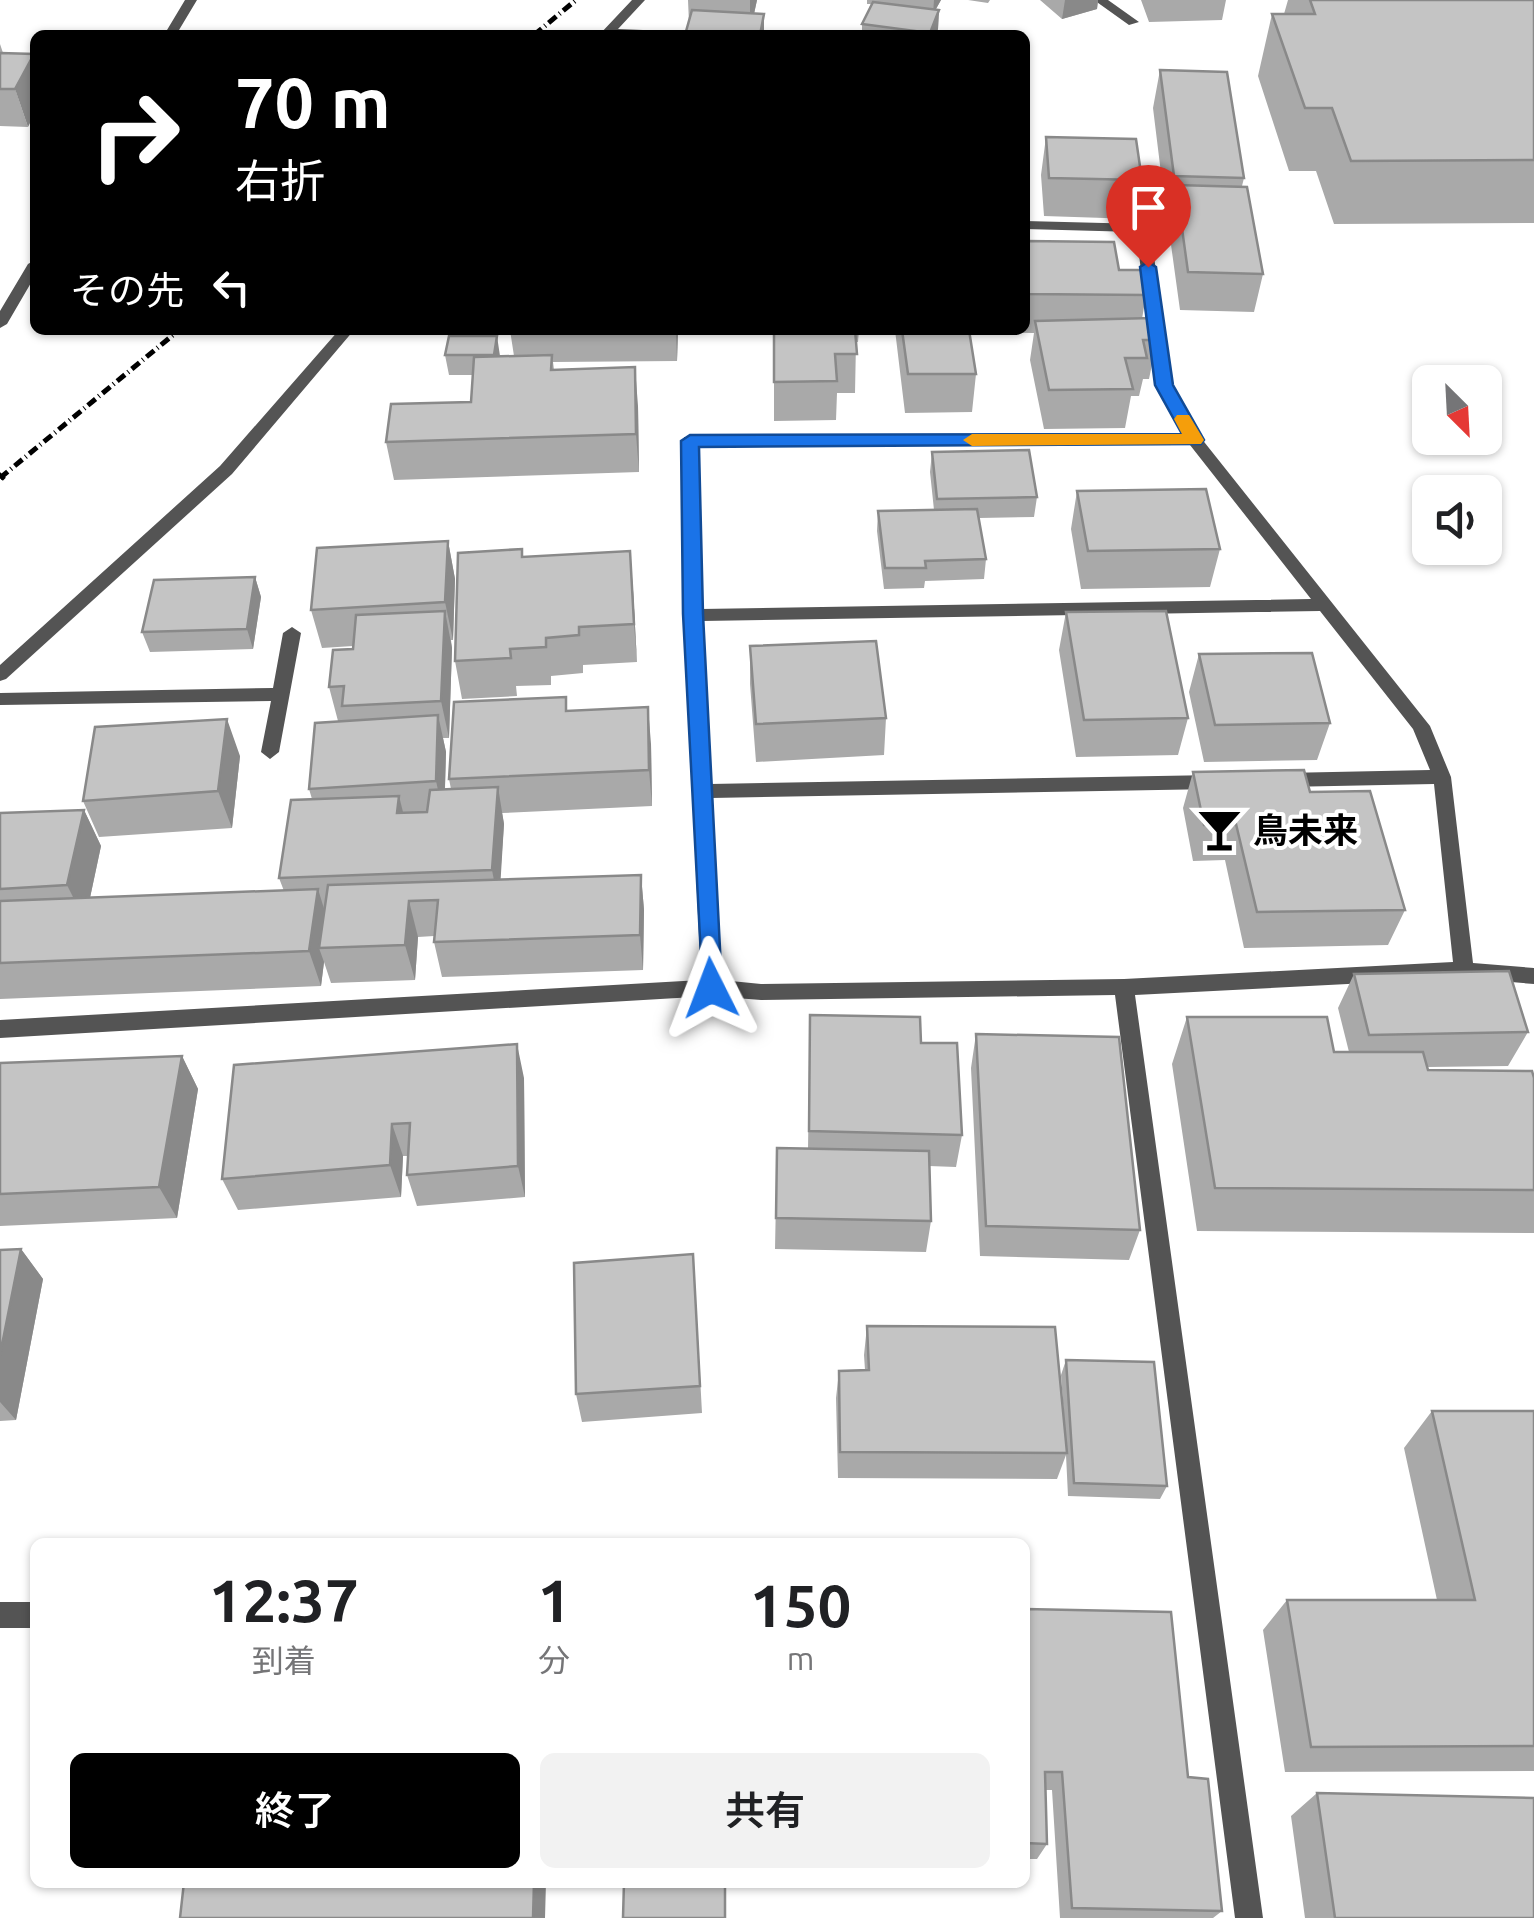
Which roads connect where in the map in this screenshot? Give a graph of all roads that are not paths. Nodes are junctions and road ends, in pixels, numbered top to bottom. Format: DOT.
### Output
graph roads {
  1 [pos="190,0"];
  2 [pos="639,0"];
  3 [pos="1100,0"];
  4 [pos="1132,22"];
  5 [pos="173,30"];
  6 [pos="611,30"];
  7 [pos="1030,225"];
  8 [pos="30,270"];
  9 [pos="7,300"];
  10 [pos="0,324"];
  11 [pos="343,335"];
  12 [pos="1194,440"];
  13 [pos="1322,605"];
  14 [pos="693,614"];
  15 [pos="292,633"];
  16 [pos="0,674"];
  17 [pos="281,694"];
  18 [pos="0,698"];
  19 [pos="270,752"];
  20 [pos="1442,778"];
  21 [pos="1266,781"];
  22 [pos="1227,782"];
  23 [pos="701,791"];
  24 [pos="1464,970"];
  25 [pos="1534,976"];
  26 [pos="1124,987"];
  27 [pos="711,988"];
  28 [pos="0,1029"];
  29 [pos="0,1615"];
  30 [pos="30,1615"];
  31 [pos="1249,1918"];
  1 -- 5 [label="street"];
  2 -- 6 [label="street"];
  3 -- 4 [label="street"];
  7 -- 12 [label="street"];
  8 -- 9 [label="street"];
  9 -- 10 [label="street"];
  11 -- 16 [label="street"];
  12 -- 13 [label="street"];
  12 -- 14 [label="street"];
  13 -- 14 [label="street"];
  13 -- 20 [label="street"];
  14 -- 23 [label="street"];
  15 -- 17 [label="street"];
  17 -- 18 [label="street"];
  17 -- 19 [label="street"];
  20 -- 21 [label="street"];
  20 -- 24 [label="street"];
  22 -- 23 [label="street"];
  23 -- 27 [label="street"];
  24 -- 25 [label="street"];
  24 -- 26 [label="street"];
  26 -- 27 [label="street"];
  26 -- 31 [label="street"];
  27 -- 28 [label="street"];
  29 -- 30 [label="street"];
}
